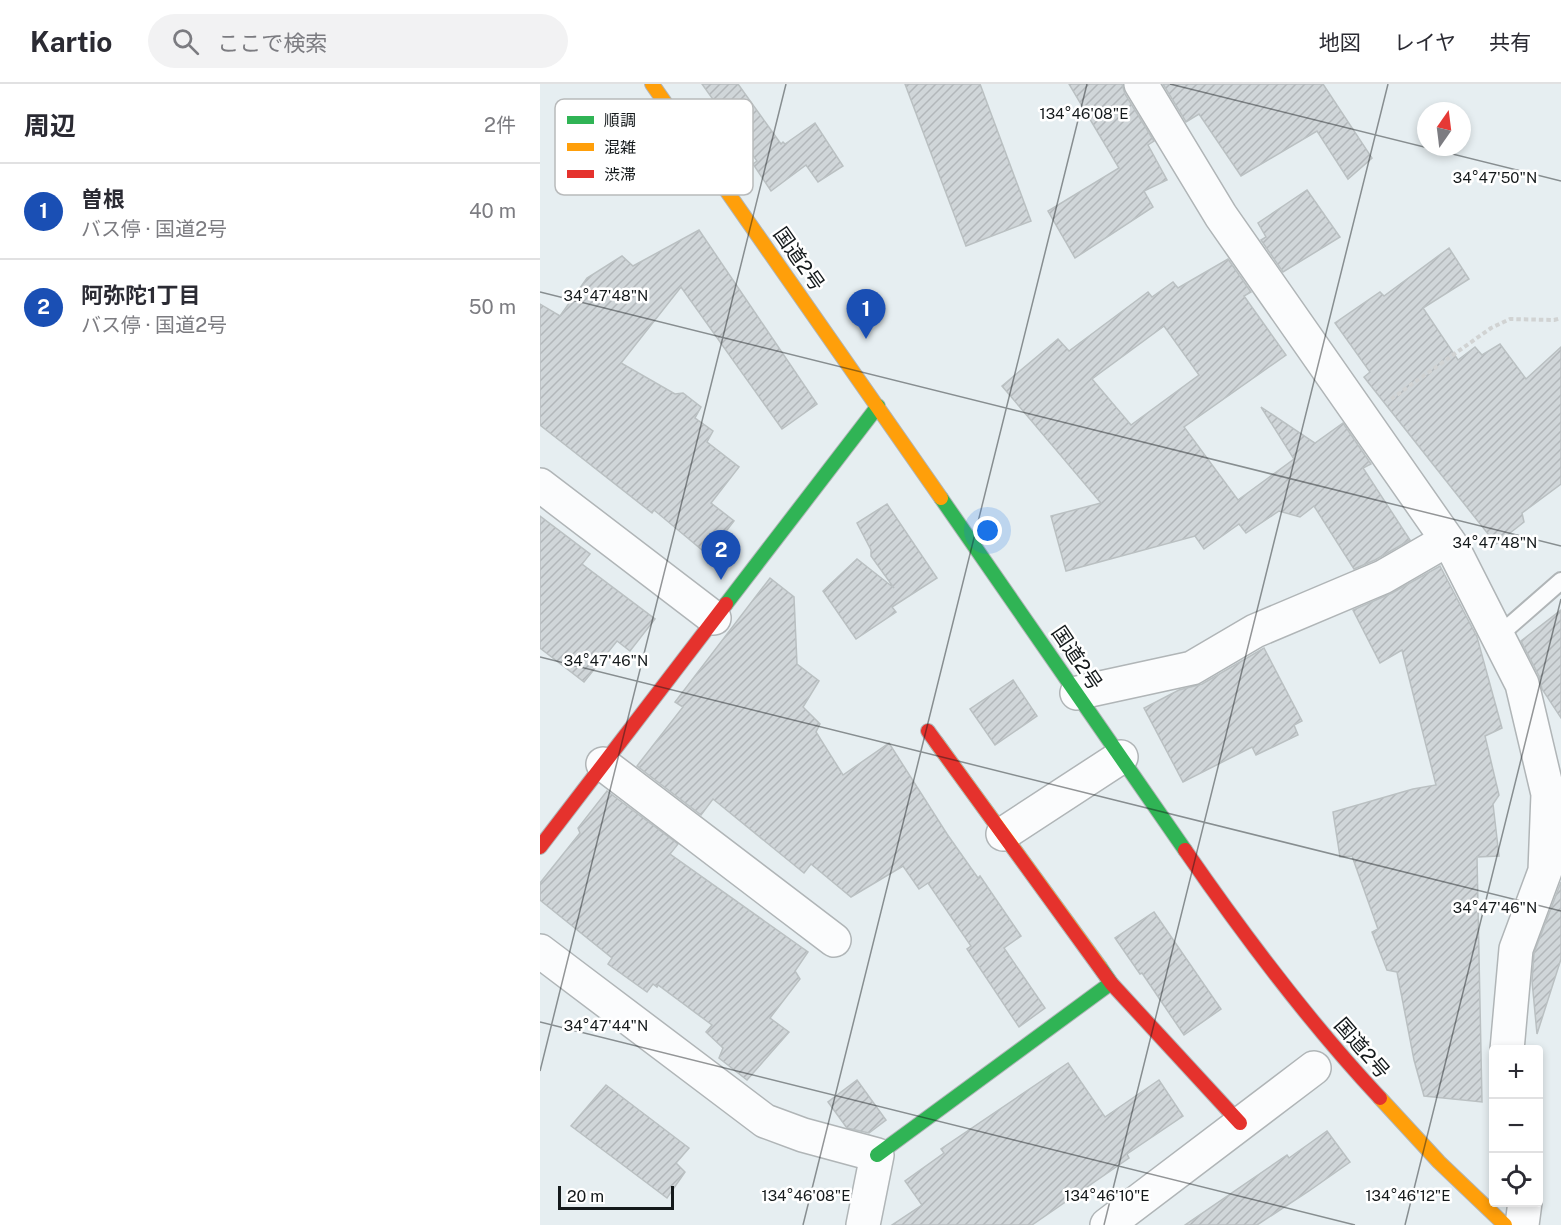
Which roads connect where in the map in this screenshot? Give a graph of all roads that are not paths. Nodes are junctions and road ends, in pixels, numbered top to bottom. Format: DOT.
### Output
graph roads {
  1 [pos="652,84"];
  2 [pos="1142,84"];
  3 [pos="663,99"];
  4 [pos="730,195"];
  5 [pos="878,405"];
  6 [pos="540,485"];
  7 [pos="1447,540"];
  8 [pos="1561,581"];
  9 [pos="714,618"];
  10 [pos="1498,636"];
  11 [pos="1077,693"];
  12 [pos="1121,757"];
  13 [pos="603,765"];
  14 [pos="1003,834"];
  15 [pos="540,847"];
  16 [pos="834,940"];
  17 [pos="540,951"];
  18 [pos="1112,983"];
  19 [pos="1507,1045"];
  20 [pos="1314,1068"];
  21 [pos="1240,1123"];
  22 [pos="877,1155"];
  23 [pos="1524,1207"];
  24 [pos="863,1225"];
  25 [pos="1107,1225"];
  26 [pos="1505,1225"];
  27 [pos="1522,1225"];
  1 -- 3 [label="main road, 国道2号"];
  2 -- 7 [label="street"];
  4 -- 5 [label="main road, 国道2号"];
  5 -- 9 [label="main road"];
  5 -- 11 [label="main road, 国道2号"];
  6 -- 9 [label="street"];
  7 -- 10 [label="street"];
  7 -- 11 [label="street"];
  8 -- 10 [label="lane"];
  9 -- 13 [label="main road"];
  10 -- 19 [label="street"];
  11 -- 12 [label="main road, 国道2号"];
  12 -- 14 [label="street"];
  12 -- 26 [label="main road, 国道2号"];
  13 -- 15 [label="main road"];
  13 -- 16 [label="street"];
  14 -- 18 [label="main road"];
  14 -- 18 [label="main road"];
  17 -- 22 [label="street"];
  18 -- 21 [label="main road"];
  18 -- 22 [label="main road"];
  20 -- 21 [label="street"];
  21 -- 25 [label="street"];
  22 -- 24 [label="street"];
  23 -- 27 [label="street"];
}
